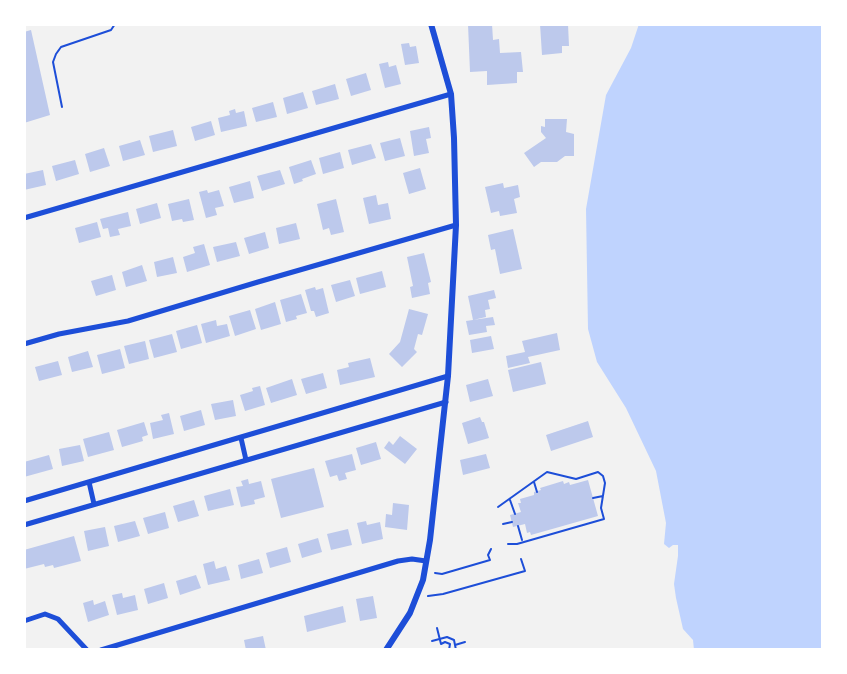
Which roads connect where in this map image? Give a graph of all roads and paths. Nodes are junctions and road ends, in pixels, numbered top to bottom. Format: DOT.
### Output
graph roads {
  1 [pos="115,24"];
  2 [pos="431,24"];
  3 [pos="451,94"];
  4 [pos="62,107"];
  5 [pos="24,218"];
  6 [pos="456,225"];
  7 [pos="24,344"];
  8 [pos="448,376"];
  9 [pos="446,402"];
  10 [pos="241,437"];
  11 [pos="246,460"];
  12 [pos="565,477"];
  13 [pos="89,482"];
  14 [pos="534,482"];
  15 [pos="567,483"];
  16 [pos="537,492"];
  17 [pos="603,496"];
  18 [pos="510,498"];
  19 [pos="593,498"];
  20 [pos="24,501"];
  21 [pos="94,504"];
  22 [pos="498,507"];
  23 [pos="515,514"];
  24 [pos="512,522"];
  25 [pos="503,524"];
  26 [pos="24,525"];
  27 [pos="518,526"];
  28 [pos="523,542"];
  29 [pos="508,544"];
  30 [pos="491,549"];
  31 [pos="521,559"];
  32 [pos="426,561"];
  33 [pos="434,573"];
  34 [pos="428,596"];
  35 [pos="24,621"];
  36 [pos="437,628"];
  37 [pos="440,639"];
  38 [pos="432,641"];
  39 [pos="465,642"];
  40 [pos="455,645"];
  41 [pos="87,650"];
  42 [pos="101,650"];
  43 [pos="386,650"];
  44 [pos="449,650"];
  45 [pos="456,650"];
  1 -- 4 [label="lane"];
  2 -- 3 [label="street"];
  3 -- 5 [label="street"];
  3 -- 6 [label="street"];
  6 -- 7 [label="street"];
  6 -- 8 [label="street"];
  8 -- 9 [label="street"];
  8 -- 10 [label="street"];
  9 -- 11 [label="street"];
  9 -- 32 [label="street"];
  10 -- 11 [label="street"];
  10 -- 13 [label="street"];
  11 -- 21 [label="street"];
  12 -- 14 [label="path"];
  12 -- 15 [label="path"];
  12 -- 17 [label="path"];
  13 -- 20 [label="street"];
  13 -- 21 [label="street"];
  14 -- 16 [label="path"];
  14 -- 18 [label="path"];
  17 -- 19 [label="path"];
  17 -- 28 [label="path"];
  18 -- 22 [label="path"];
  18 -- 23 [label="path"];
  21 -- 26 [label="street"];
  24 -- 25 [label="path"];
  27 -- 28 [label="path"];
  28 -- 29 [label="path"];
  30 -- 33 [label="path"];
  31 -- 34 [label="path"];
  32 -- 42 [label="street"];
  32 -- 43 [label="street"];
  35 -- 41 [label="street"];
  36 -- 37 [label="path"];
  37 -- 38 [label="path"];
  37 -- 40 [label="path"];
  37 -- 44 [label="path"];
  39 -- 40 [label="path"];
  40 -- 45 [label="path"];
}
